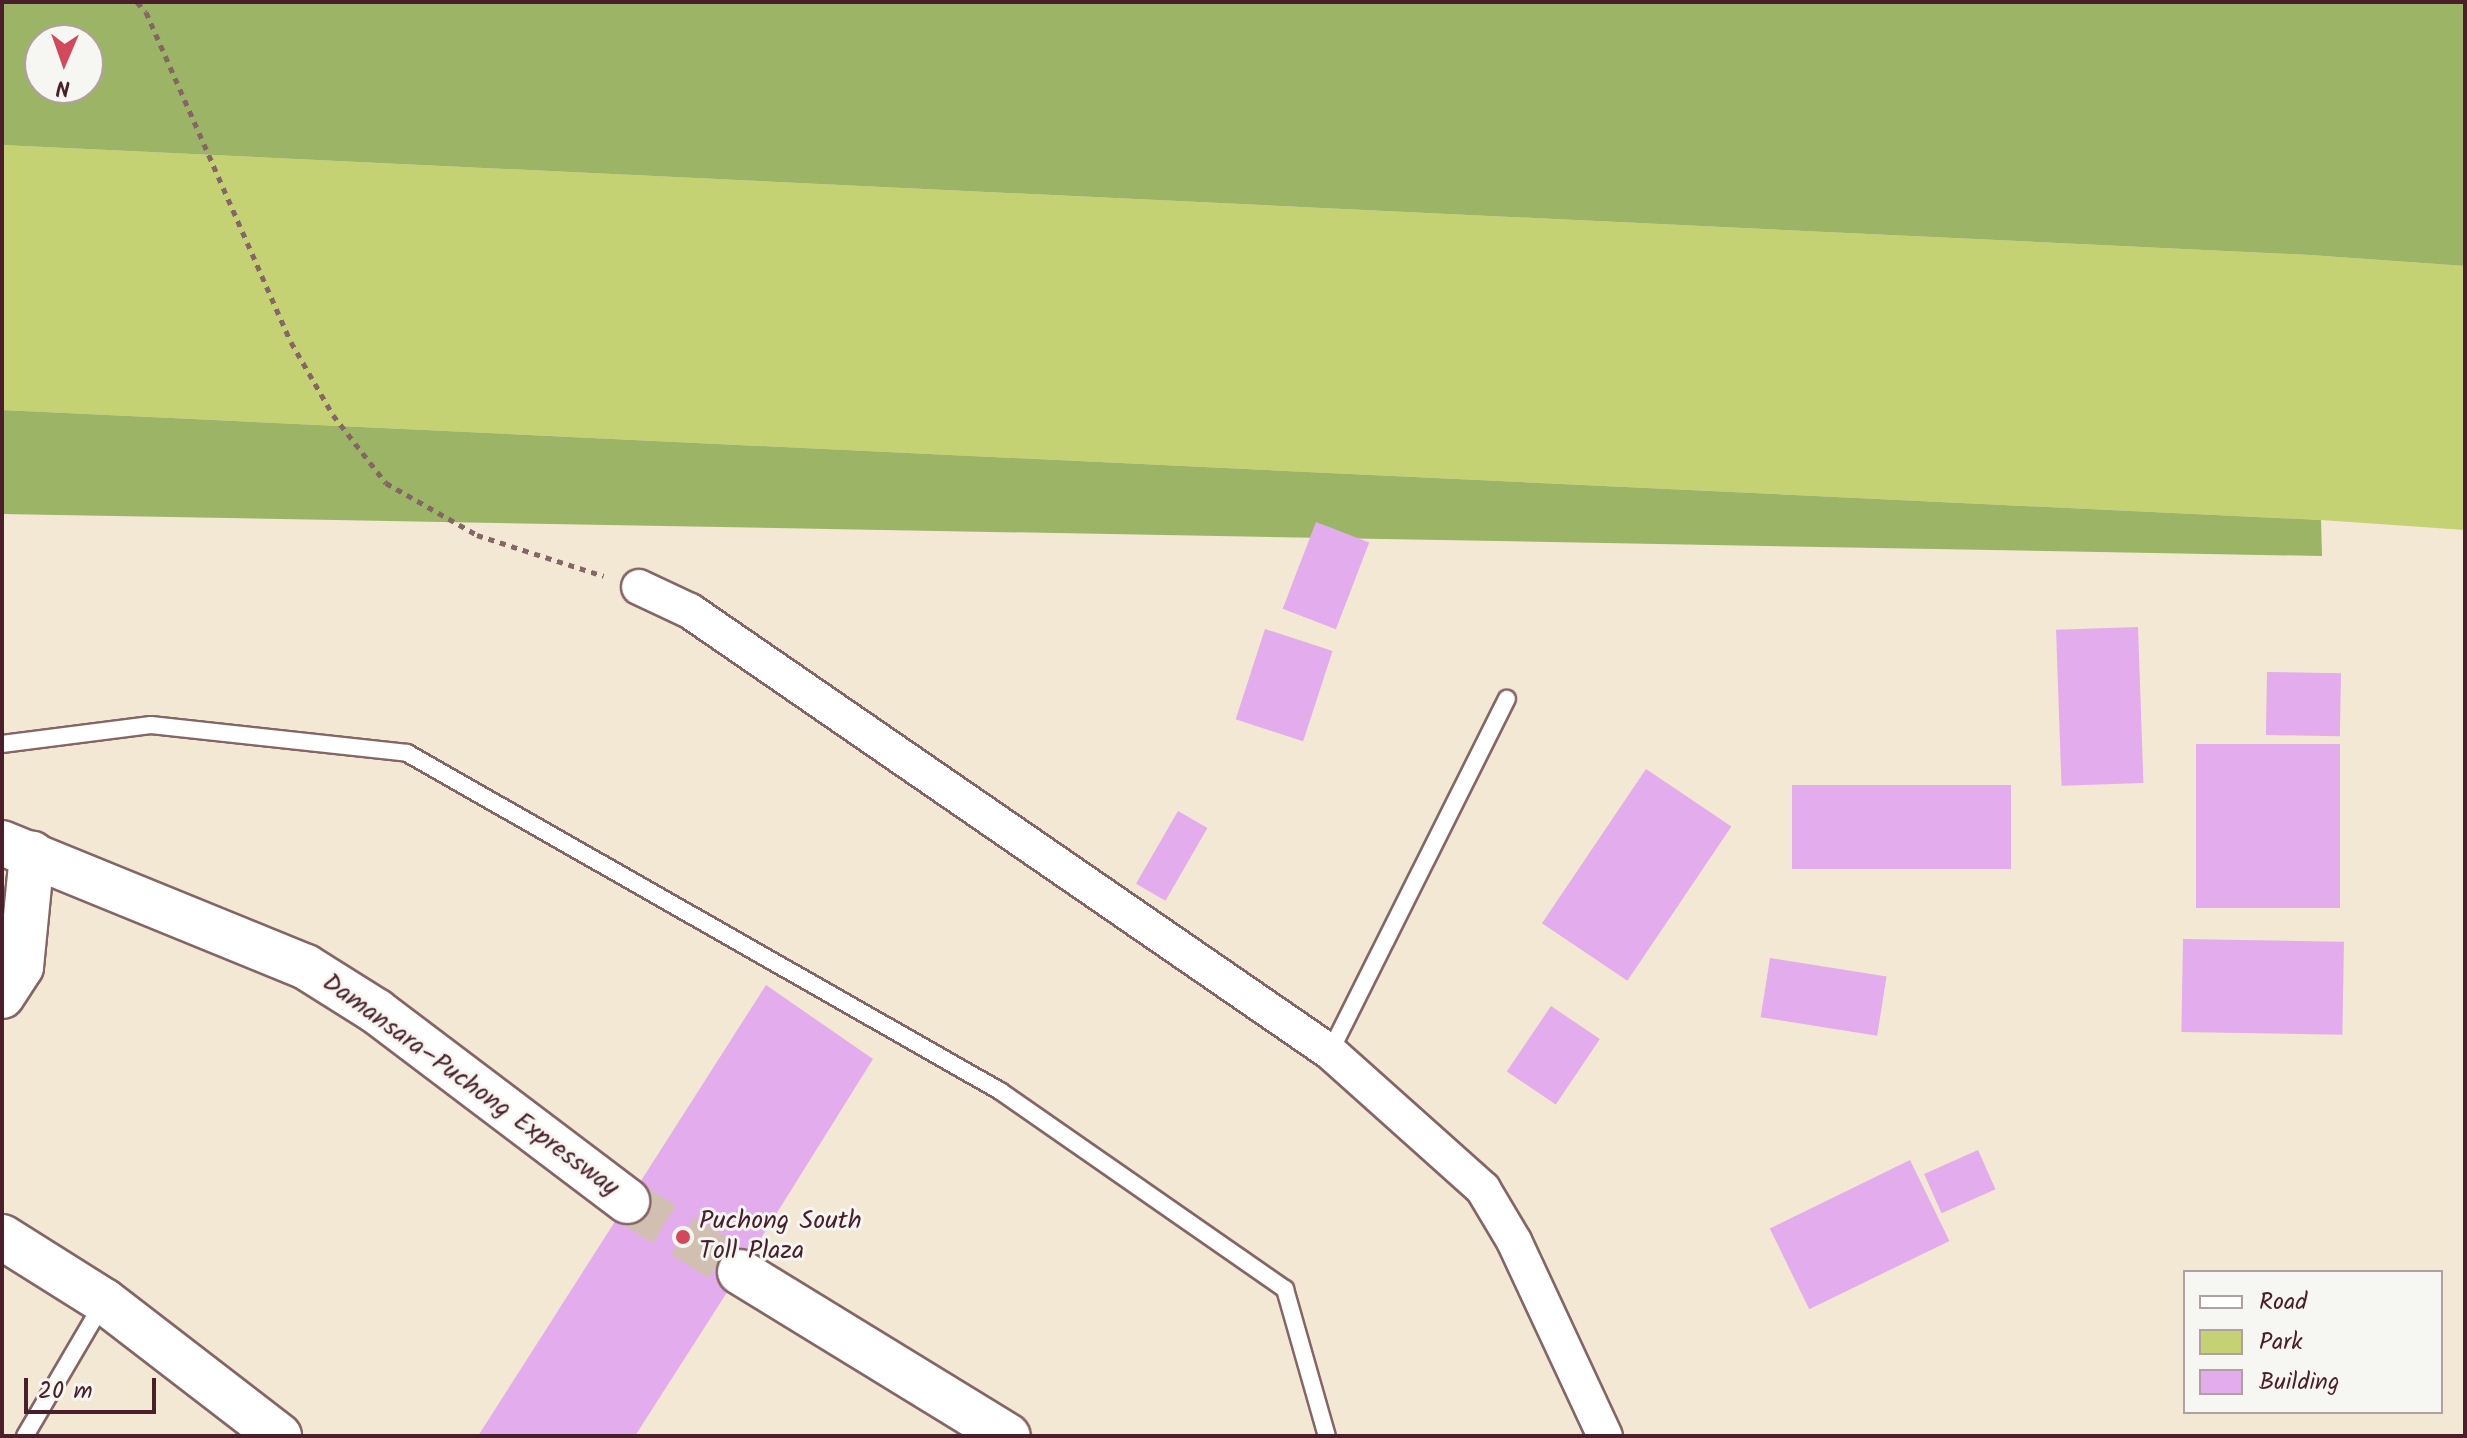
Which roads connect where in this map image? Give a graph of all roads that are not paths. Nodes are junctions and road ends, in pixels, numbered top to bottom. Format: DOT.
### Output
graph roads {
  1 [pos="639,587"];
  2 [pos="1507,699"];
  3 [pos="2,744"];
  4 [pos="17,848"];
  5 [pos="2,996"];
  6 [pos="1330,1052"];
  7 [pos="627,1201"];
  8 [pos="2,1237"];
  9 [pos="740,1272"];
  10 [pos="104,1301"];
  11 [pos="25,1436"];
  12 [pos="279,1436"];
  13 [pos="1008,1436"];
  14 [pos="1327,1436"];
  15 [pos="1605,1436"];
  1 -- 6 [label="street"];
  2 -- 6 [label="lane"];
  3 -- 14 [label="lane"];
  4 -- 5 [label="highway"];
  4 -- 7 [label="highway, Damansara–Puchong Expressway"];
  6 -- 15 [label="street"];
  8 -- 10 [label="highway"];
  9 -- 13 [label="highway"];
  10 -- 11 [label="lane"];
  10 -- 12 [label="highway"];
}
